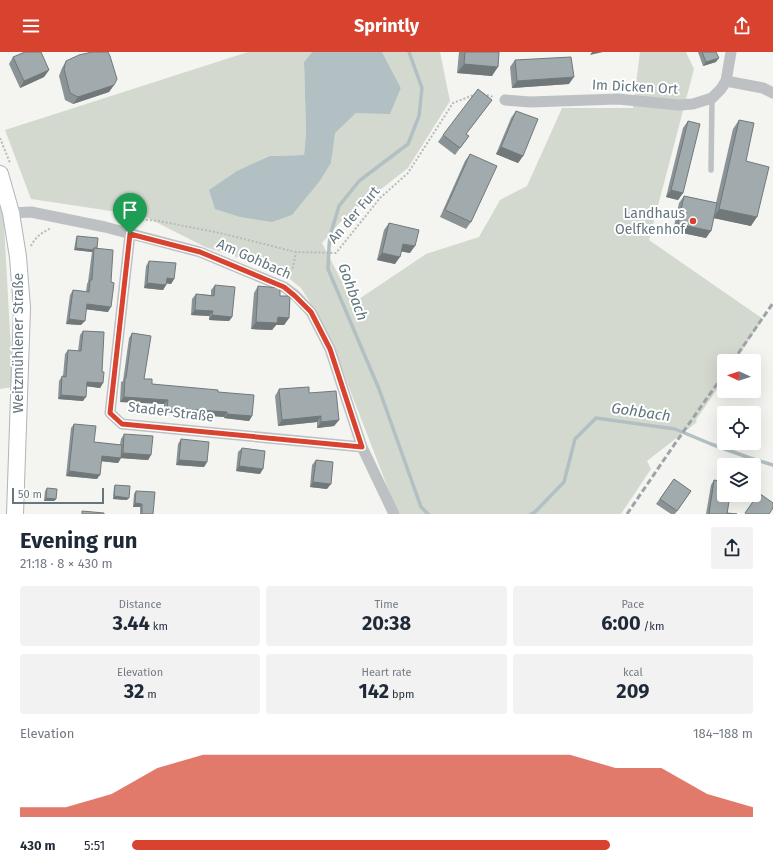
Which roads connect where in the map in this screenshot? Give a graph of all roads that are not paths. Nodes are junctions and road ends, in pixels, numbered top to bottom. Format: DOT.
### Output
graph roads {
  1 [pos="731,52"];
  2 [pos="726,81"];
  3 [pos="773,93"];
  4 [pos="712,98"];
  5 [pos="504,100"];
  6 [pos="711,170"];
  7 [pos="0,174"];
  8 [pos="11,213"];
  9 [pos="130,234"];
  10 [pos="362,447"];
  11 [pos="15,514"];
  12 [pos="394,514"];
  1 -- 2 [label="street"];
  2 -- 3 [label="street"];
  2 -- 4 [label="street"];
  4 -- 5 [label="street, Im Dicken Ort"];
  4 -- 6 [label="lane"];
  7 -- 8 [label="street, Weitzmühlener Straße"];
  8 -- 9 [label="street, Am Gohbach"];
  8 -- 11 [label="street, Weitzmühlener Straße"];
  9 -- 10 [label="street, Am Gohbach"];
  9 -- 10 [label="street, Stader Straße"];
  10 -- 12 [label="street, Am Gohbach"];
}
